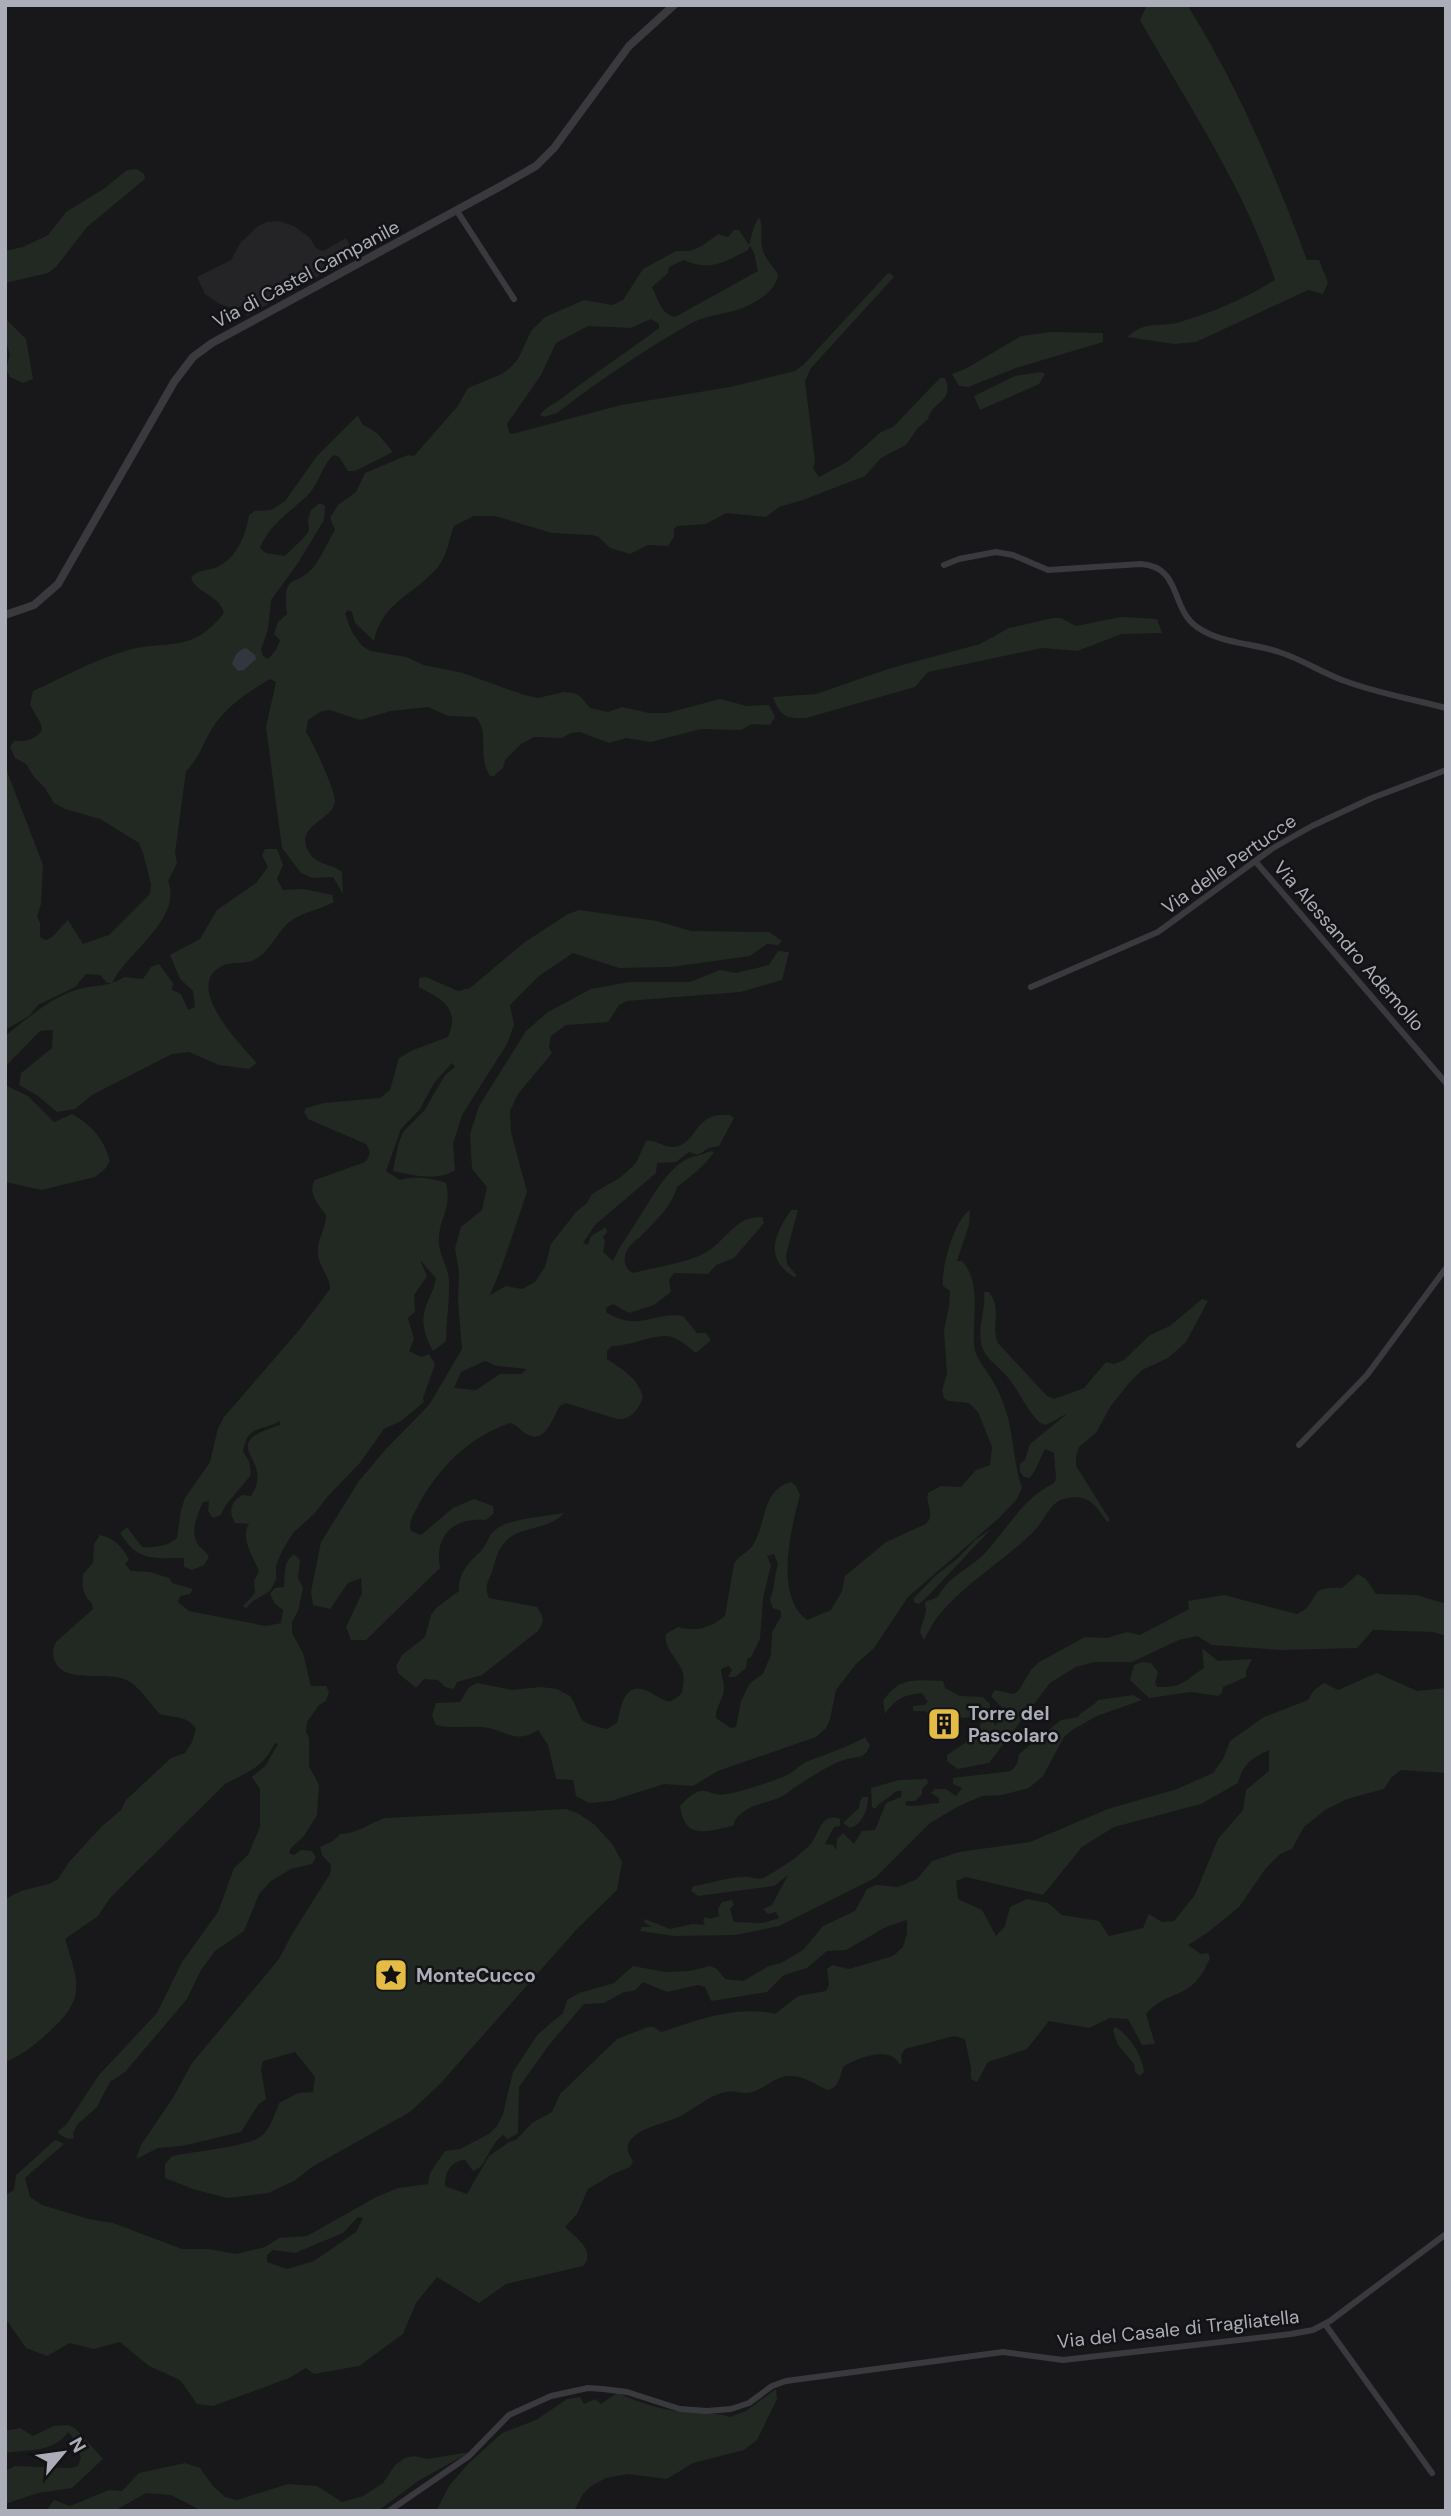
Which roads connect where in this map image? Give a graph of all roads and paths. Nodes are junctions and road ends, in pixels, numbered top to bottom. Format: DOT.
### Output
graph roads {
  1 [pos="674,5"];
  2 [pos="457,211"];
  3 [pos="514,299"];
  4 [pos="944,565"];
  5 [pos="5,615"];
  6 [pos="1446,708"];
  7 [pos="1446,770"];
  8 [pos="1255,862"];
  9 [pos="1031,987"];
  10 [pos="1446,1083"];
  11 [pos="1446,1268"];
  12 [pos="1299,1445"];
  13 [pos="1446,2234"];
  14 [pos="1325,2324"];
  15 [pos="1432,2473"];
  16 [pos="389,2511"];
  1 -- 2 [label="street, Via di Castel Campanile"];
  2 -- 3 [label="street"];
  2 -- 5 [label="street, Via di Castel Campanile"];
  4 -- 6 [label="street"];
  7 -- 8 [label="street, Via delle Pertucce"];
  8 -- 9 [label="street, Via delle Pertucce"];
  8 -- 10 [label="street, Via Alessandro Ademollo"];
  11 -- 12 [label="street"];
  13 -- 14 [label="street, Via del Casale di Tragliatella"];
  14 -- 15 [label="street"];
  14 -- 16 [label="street, Via del Casale di Tragliatella"];
}
